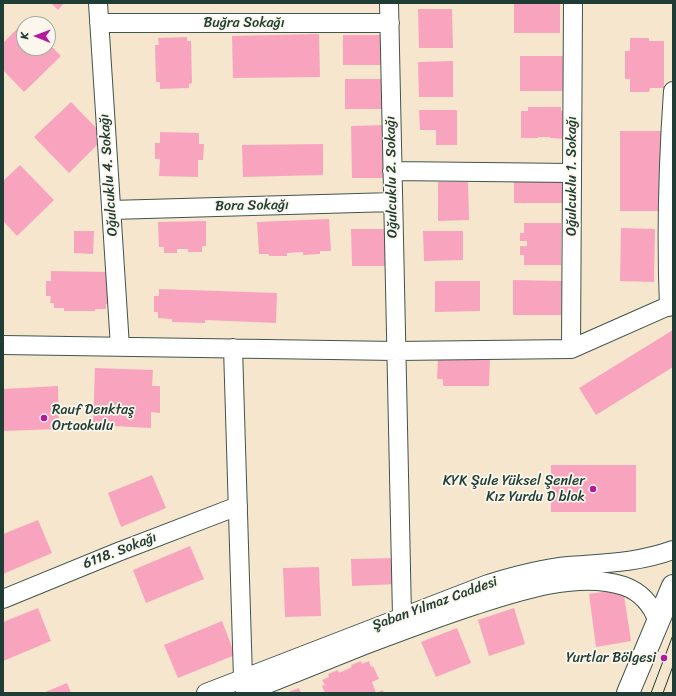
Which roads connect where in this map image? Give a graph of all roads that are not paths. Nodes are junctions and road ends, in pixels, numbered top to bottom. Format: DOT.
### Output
graph roads {
  1 [pos="98,3"];
  2 [pos="389,3"];
  3 [pos="573,3"];
  4 [pos="99,23"];
  5 [pos="390,23"];
  6 [pos="673,91"];
  7 [pos="392,171"];
  8 [pos="572,173"];
  9 [pos="393,202"];
  10 [pos="111,210"];
  11 [pos="670,212"];
  12 [pos="671,306"];
  13 [pos="3,345"];
  14 [pos="120,347"];
  15 [pos="233,348"];
  16 [pos="570,349"];
  17 [pos="396,351"];
  18 [pos="238,506"];
  19 [pos="673,550"];
  20 [pos="673,586"];
  21 [pos="3,599"];
  22 [pos="402,616"];
  23 [pos="658,622"];
  24 [pos="244,686"];
  25 [pos="206,693"];
  26 [pos="628,693"];
  1 -- 4 [label="street, Oğulcuklu 4. Sokağı"];
  2 -- 5 [label="street, Oğulcuklu 2. Sokağı"];
  3 -- 8 [label="street, Oğulcuklu 1. Sokağı"];
  4 -- 5 [label="street, Buğra Sokağı"];
  4 -- 10 [label="street, Oğulcuklu 4. Sokağı"];
  5 -- 7 [label="street, Oğulcuklu 2. Sokağı"];
  6 -- 11 [label="street"];
  7 -- 8 [label="street"];
  7 -- 9 [label="street, Oğulcuklu 2. Sokağı"];
  8 -- 16 [label="street, Oğulcuklu 1. Sokağı"];
  9 -- 10 [label="street, Bora Sokağı"];
  9 -- 17 [label="street, Oğulcuklu 2. Sokağı"];
  10 -- 14 [label="street, Oğulcuklu 4. Sokağı"];
  11 -- 12 [label="street"];
  12 -- 16 [label="street"];
  13 -- 14 [label="street"];
  14 -- 15 [label="street"];
  15 -- 17 [label="street"];
  15 -- 18 [label="street"];
  16 -- 17 [label="street"];
  17 -- 22 [label="street, Oğulcuklu 2. Sokağı"];
  18 -- 21 [label="street, 6118. Sokağı"];
  18 -- 24 [label="street"];
  19 -- 22 [label="street, Şaban Yılmaz Caddesi"];
  20 -- 23 [label="main road"];
  22 -- 24 [label="street, Şaban Yılmaz Caddesi"];
  23 -- 24 [label="street, Şaban Yılmaz Caddesi"];
  23 -- 26 [label="main road"];
  24 -- 25 [label="street, Şaban Yılmaz Caddesi"];
}
